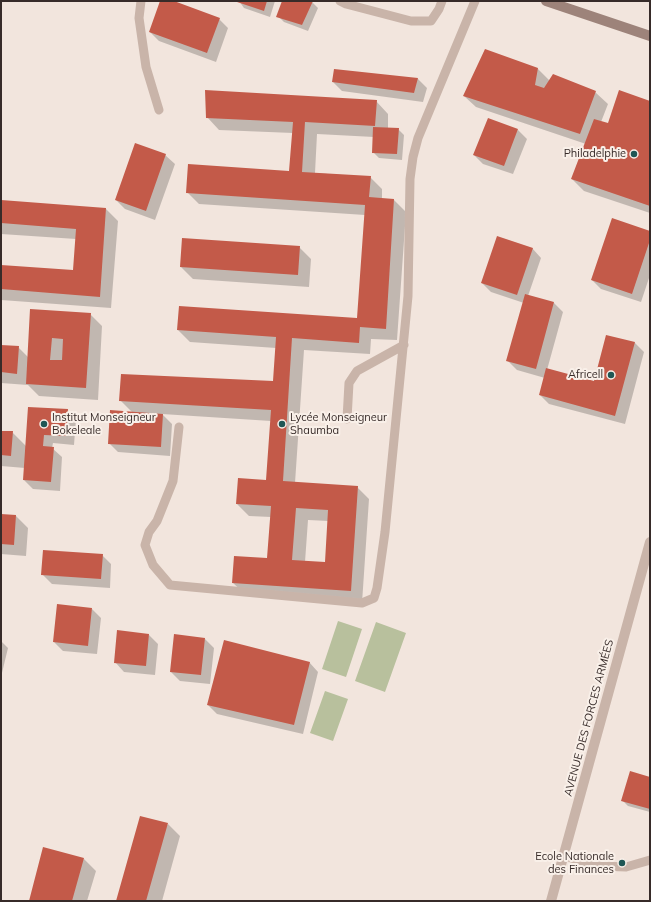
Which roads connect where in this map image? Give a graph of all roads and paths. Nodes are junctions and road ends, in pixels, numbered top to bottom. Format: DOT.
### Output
graph roads {
  1 [pos="141,1"];
  2 [pos="340,1"];
  3 [pos="442,1"];
  4 [pos="475,1"];
  5 [pos="546,1"];
  6 [pos="650,36"];
  7 [pos="159,110"];
  8 [pos="404,345"];
  9 [pos="347,419"];
  10 [pos="179,427"];
  11 [pos="650,542"];
  12 [pos="564,856"];
  13 [pos="650,860"];
  14 [pos="551,901"];
  1 -- 7 [label="lane"];
  2 -- 3 [label="lane"];
  4 -- 8 [label="lane"];
  5 -- 6 [label="main road"];
  8 -- 9 [label="lane"];
  8 -- 10 [label="lane"];
  11 -- 12 [label="street, AVENUE DES FORCES ARMÉES"];
  12 -- 13 [label="lane"];
  12 -- 14 [label="street, AVENUE DES FORCES ARMÉES"];
}
